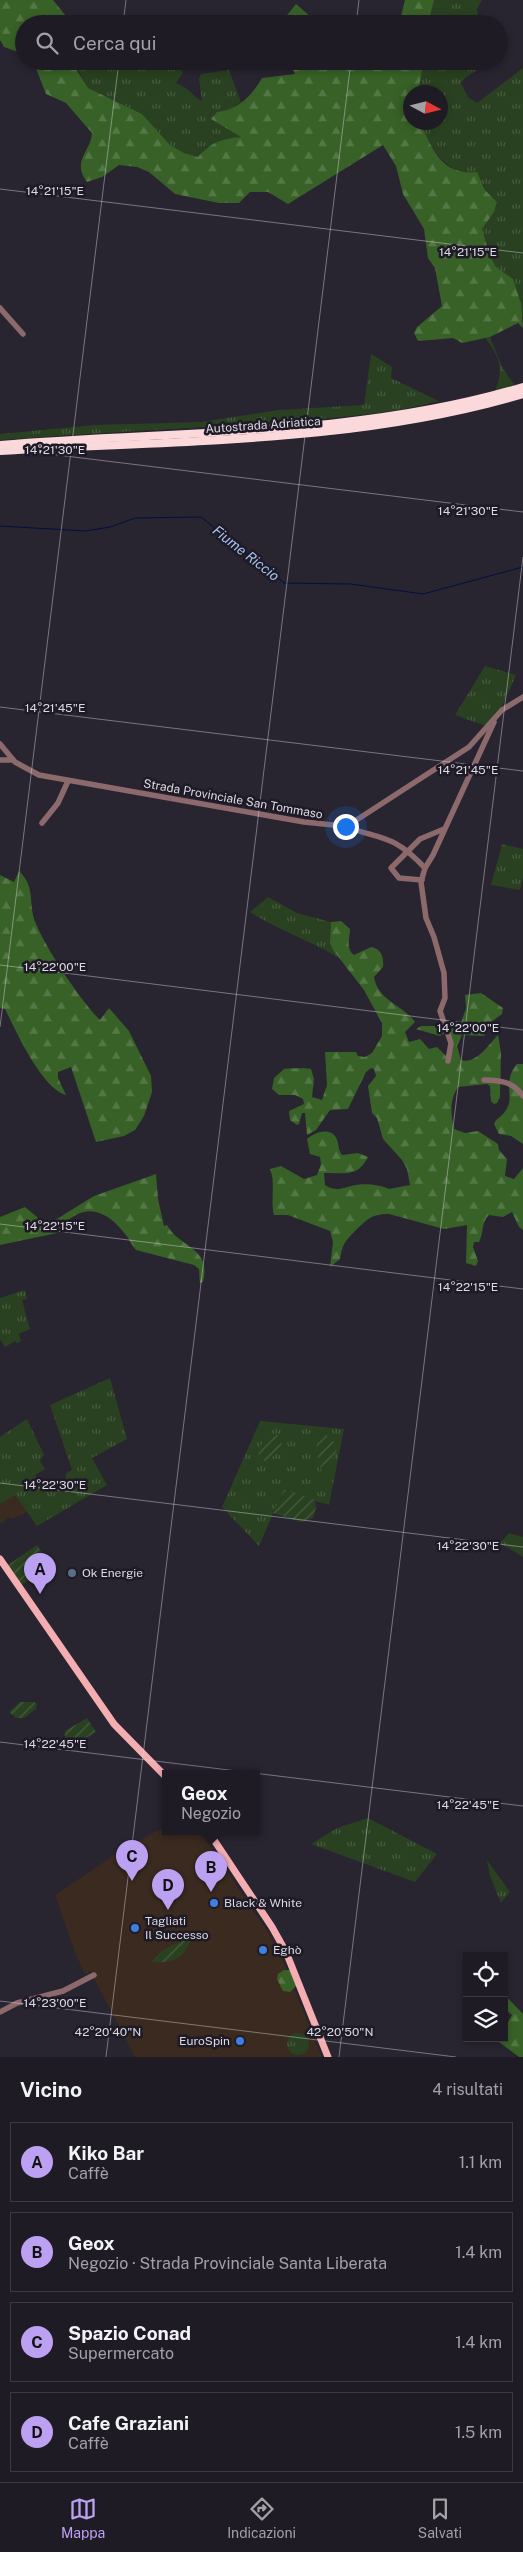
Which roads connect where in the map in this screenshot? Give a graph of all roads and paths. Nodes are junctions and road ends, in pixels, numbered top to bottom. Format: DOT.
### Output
graph roads {
  1 [pos="0,308"];
  2 [pos="23,334"];
  3 [pos="523,387"];
  4 [pos="523,394"];
  5 [pos="503,396"];
  6 [pos="0,444"];
  7 [pos="0,451"];
  8 [pos="523,697"];
  9 [pos="495,718"];
  10 [pos="0,744"];
  11 [pos="0,760"];
  12 [pos="13,760"];
  13 [pos="68,781"];
  14 [pos="42,823"];
  15 [pos="343,826"];
  16 [pos="444,828"];
  17 [pos="409,851"];
  18 [pos="425,868"];
  19 [pos="422,880"];
  20 [pos="448,1061"];
  21 [pos="484,1080"];
  22 [pos="523,1096"];
  23 [pos="0,1559"];
  24 [pos="162,1772"];
  25 [pos="211,1835"];
  26 [pos="94,1975"];
  27 [pos="0,2012"];
  28 [pos="328,2057"];
  1 -- 2 [label="street"];
  3 -- 5 [label="highway, Autostrada Adriatica"];
  4 -- 5 [label="highway, Autostrada Adriatica"];
  5 -- 6 [label="highway, Autostrada Adriatica"];
  5 -- 7 [label="highway, Autostrada Adriatica"];
  8 -- 9 [label="street"];
  9 -- 15 [label="street"];
  9 -- 16 [label="street"];
  10 -- 12 [label="street, Strada Provinciale San Tommaso"];
  11 -- 12 [label="street"];
  12 -- 13 [label="street, Strada Provinciale San Tommaso"];
  13 -- 14 [label="street"];
  13 -- 15 [label="street, Strada Provinciale San Tommaso"];
  15 -- 17 [label="street, Strada Provinciale San Tommaso"];
  16 -- 17 [label="street"];
  16 -- 18 [label="street"];
  17 -- 18 [label="street, Strada Provinciale San Tommaso"];
  17 -- 19 [label="street"];
  18 -- 19 [label="street"];
  19 -- 20 [label="street"];
  21 -- 22 [label="street"];
  23 -- 24 [label="main road"];
  25 -- 28 [label="main road"];
  26 -- 27 [label="street"];
}
